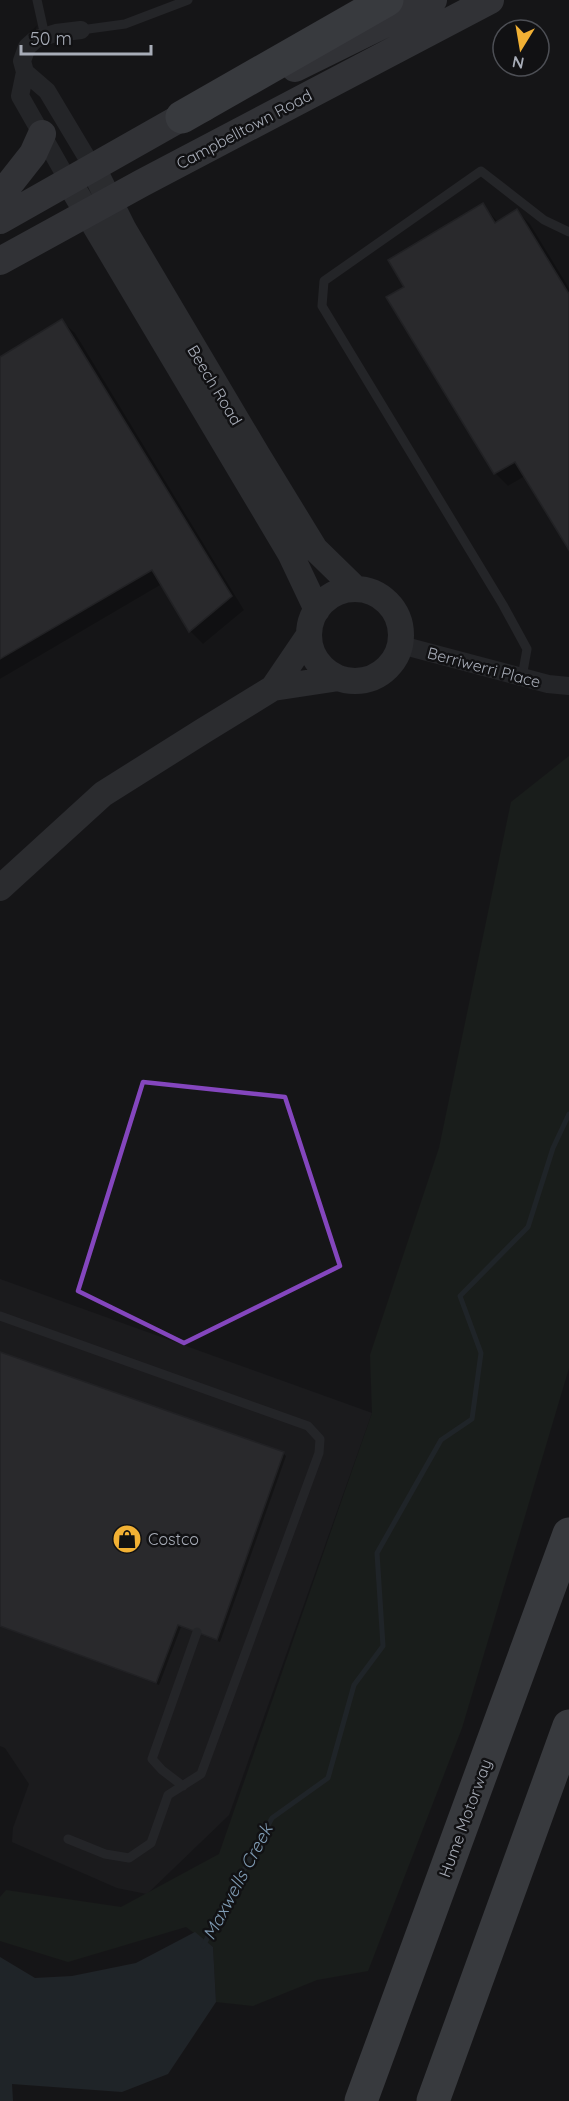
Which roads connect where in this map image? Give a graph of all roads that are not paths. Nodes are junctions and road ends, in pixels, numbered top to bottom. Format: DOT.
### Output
graph roads {
  1 [pos="37,0"];
  2 [pos="188,0"];
  3 [pos="387,0"];
  4 [pos="433,0"];
  5 [pos="490,0"];
  6 [pos="81,30"];
  7 [pos="45,36"];
  8 [pos="25,72"];
  9 [pos="182,117"];
  10 [pos="42,134"];
  11 [pos="81,175"];
  12 [pos="0,196"];
  13 [pos="98,206"];
  14 [pos="0,220"];
  15 [pos="569,232"];
  16 [pos="0,261"];
  17 [pos="356,589"];
  18 [pos="317,610"];
  19 [pos="309,635"];
  20 [pos="401,645"];
  21 [pos="522,677"];
  22 [pos="339,678"];
  23 [pos="569,686"];
  24 [pos="273,688"];
  25 [pos="0,888"];
  26 [pos="0,1316"];
  27 [pos="569,1534"];
  28 [pos="198,1632"];
  29 [pos="569,1726"];
  30 [pos="183,1786"];
  31 [pos="68,1839"];
  32 [pos="361,2101"];
  33 [pos="433,2101"];
  1 -- 7 [label="lane"];
  2 -- 6 [label="lane"];
  3 -- 9 [label="highway"];
  4 -- 9 [label="main road, Campbelltown Road"];
  5 -- 13 [label="main road, Campbelltown Road"];
  6 -- 7 [label="street"];
  7 -- 8 [label="street"];
  8 -- 10 [label="street"];
  8 -- 11 [label="street"];
  9 -- 11 [label="main road, Campbelltown Road"];
  10 -- 11 [label="street"];
  10 -- 12 [label="main road"];
  11 -- 13 [label="main road, Beech Road"];
  11 -- 14 [label="main road, Campbelltown Road"];
  13 -- 16 [label="main road, Campbelltown Road"];
  13 -- 17 [label="main road, Beech Road"];
  13 -- 18 [label="main road, Beech Road"];
  15 -- 21 [label="lane"];
  17 -- 18 [label="main road"];
  17 -- 20 [label="main road"];
  18 -- 19 [label="main road"];
  19 -- 22 [label="main road"];
  19 -- 24 [label="main road"];
  20 -- 21 [label="street, Berriwerri Place"];
  20 -- 22 [label="main road"];
  21 -- 23 [label="street, Berriwerri Place"];
  22 -- 24 [label="main road"];
  24 -- 25 [label="main road"];
  26 -- 30 [label="lane"];
  27 -- 32 [label="highway, Hume Motorway"];
  28 -- 30 [label="lane"];
  29 -- 33 [label="highway"];
  30 -- 31 [label="lane"];
}
